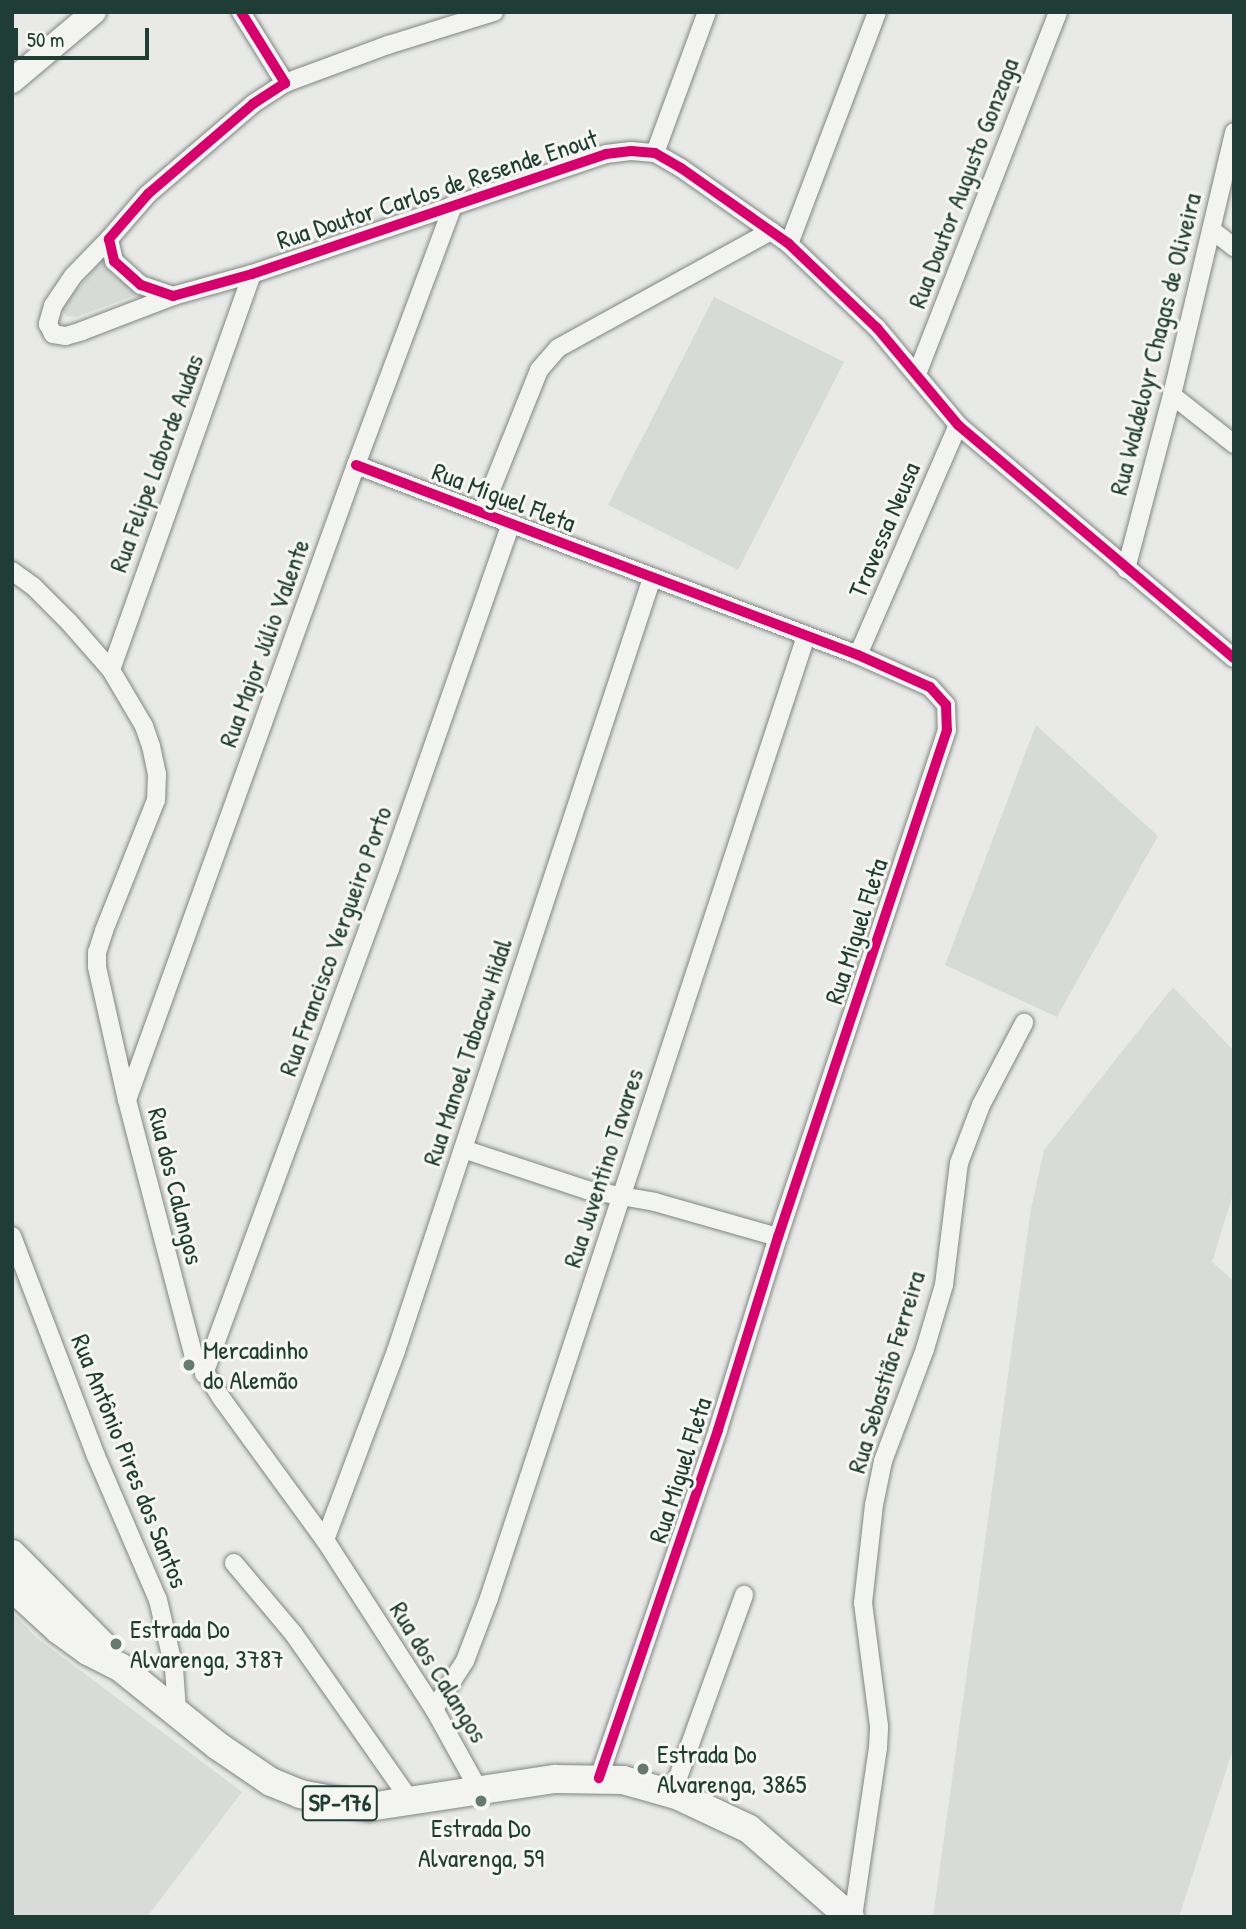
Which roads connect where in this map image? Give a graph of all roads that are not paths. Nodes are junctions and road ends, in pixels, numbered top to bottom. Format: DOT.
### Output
graph roads {
  1 [pos="94,12"];
  2 [pos="241,12"];
  3 [pos="494,12"];
  4 [pos="707,12"];
  5 [pos="877,12"];
  6 [pos="1058,12"];
  7 [pos="12,81"];
  8 [pos="285,83"];
  9 [pos="1234,132"];
  10 [pos="655,153"];
  11 [pos="453,205"];
  12 [pos="1212,230"];
  13 [pos="771,231"];
  14 [pos="109,239"];
  15 [pos="789,244"];
  16 [pos="1234,247"];
  17 [pos="252,274"];
  18 [pos="173,296"];
  19 [pos="916,374"];
  20 [pos="1172,395"];
  21 [pos="958,425"];
  22 [pos="1234,444"];
  23 [pos="356,464"];
  24 [pos="482,512"];
  25 [pos="511,524"];
  26 [pos="1126,569"];
  27 [pos="12,571"];
  28 [pos="652,578"];
  29 [pos="806,636"];
  30 [pos="858,656"];
  31 [pos="1234,658"];
  32 [pos="111,670"];
  33 [pos="1024,1023"];
  34 [pos="127,1100"];
  35 [pos="463,1149"];
  36 [pos="620,1197"];
  37 [pos="12,1236"];
  38 [pos="778,1237"];
  39 [pos="204,1374"];
  40 [pos="325,1541"];
  41 [pos="12,1554"];
  42 [pos="234,1563"];
  43 [pos="12,1587"];
  44 [pos="744,1595"];
  45 [pos="120,1667"];
  46 [pos="434,1709"];
  47 [pos="177,1711"];
  48 [pos="599,1779"];
  49 [pos="480,1792"];
  50 [pos="672,1794"];
  51 [pos="412,1803"];
  52 [pos="852,1917"];
  1 -- 7 [label="main road"];
  2 -- 8 [label="street"];
  3 -- 8 [label="street"];
  4 -- 10 [label="street"];
  5 -- 15 [label="street"];
  6 -- 19 [label="street, Rua Doutor Augusto Gonzaga"];
  8 -- 14 [label="street"];
  9 -- 12 [label="street, Rua Waldeloyr Chagas de Oliveira"];
  10 -- 11 [label="street, Rua Doutor Carlos de Resende Enout"];
  10 -- 13 [label="street"];
  11 -- 17 [label="street, Rua Doutor Carlos de Resende Enout"];
  11 -- 23 [label="street, Rua Major Júlio Valente"];
  12 -- 16 [label="street"];
  12 -- 20 [label="street, Rua Waldeloyr Chagas de Oliveira"];
  13 -- 15 [label="street"];
  13 -- 24 [label="street"];
  14 -- 18 [label="street"];
  14 -- 18 [label="street, Rua Doutor Carlos de Resende Enout"];
  15 -- 19 [label="street"];
  17 -- 18 [label="street, Rua Doutor Carlos de Resende Enout"];
  17 -- 32 [label="street, Rua Felipe Laborde Audas"];
  19 -- 21 [label="street"];
  20 -- 22 [label="street"];
  20 -- 26 [label="street, Rua Waldeloyr Chagas de Oliveira"];
  21 -- 26 [label="street"];
  21 -- 30 [label="street, Travessa Neusa"];
  23 -- 24 [label="street, Rua Miguel Fleta"];
  23 -- 34 [label="street, Rua Major Júlio Valente"];
  24 -- 25 [label="street, Rua Miguel Fleta"];
  25 -- 28 [label="street, Rua Miguel Fleta"];
  25 -- 39 [label="street, Rua Francisco Vergueiro Porto"];
  26 -- 31 [label="street"];
  27 -- 32 [label="street, Rua dos Calangos"];
  28 -- 29 [label="street, Rua Miguel Fleta"];
  28 -- 35 [label="street, Rua Manoel Tabacow Hidal"];
  29 -- 30 [label="street, Rua Miguel Fleta"];
  29 -- 36 [label="street, Rua Juventino Tavares"];
  30 -- 38 [label="street, Rua Miguel Fleta"];
  32 -- 34 [label="street, Rua dos Calangos"];
  33 -- 52 [label="street, Rua Sebastião Ferreira"];
  34 -- 39 [label="street, Rua dos Calangos"];
  35 -- 36 [label="street"];
  35 -- 40 [label="street, Rua Manoel Tabacow Hidal"];
  36 -- 38 [label="street"];
  36 -- 46 [label="street, Rua Juventino Tavares"];
  37 -- 47 [label="street, Rua Antônio Pires dos Santos"];
  38 -- 48 [label="street, Rua Miguel Fleta"];
  39 -- 40 [label="street, Rua dos Calangos"];
  40 -- 46 [label="street, Rua dos Calangos"];
  41 -- 45 [label="main road, SP-176"];
  42 -- 51 [label="street"];
  43 -- 45 [label="main road, SP-176"];
  44 -- 50 [label="street"];
  45 -- 47 [label="main road, SP-176"];
  46 -- 49 [label="street, Rua dos Calangos"];
  47 -- 51 [label="main road, SP-176"];
  48 -- 49 [label="main road, SP-176"];
  48 -- 50 [label="main road, SP-176"];
  49 -- 51 [label="main road, SP-176"];
  50 -- 52 [label="main road, SP-176"];
}
